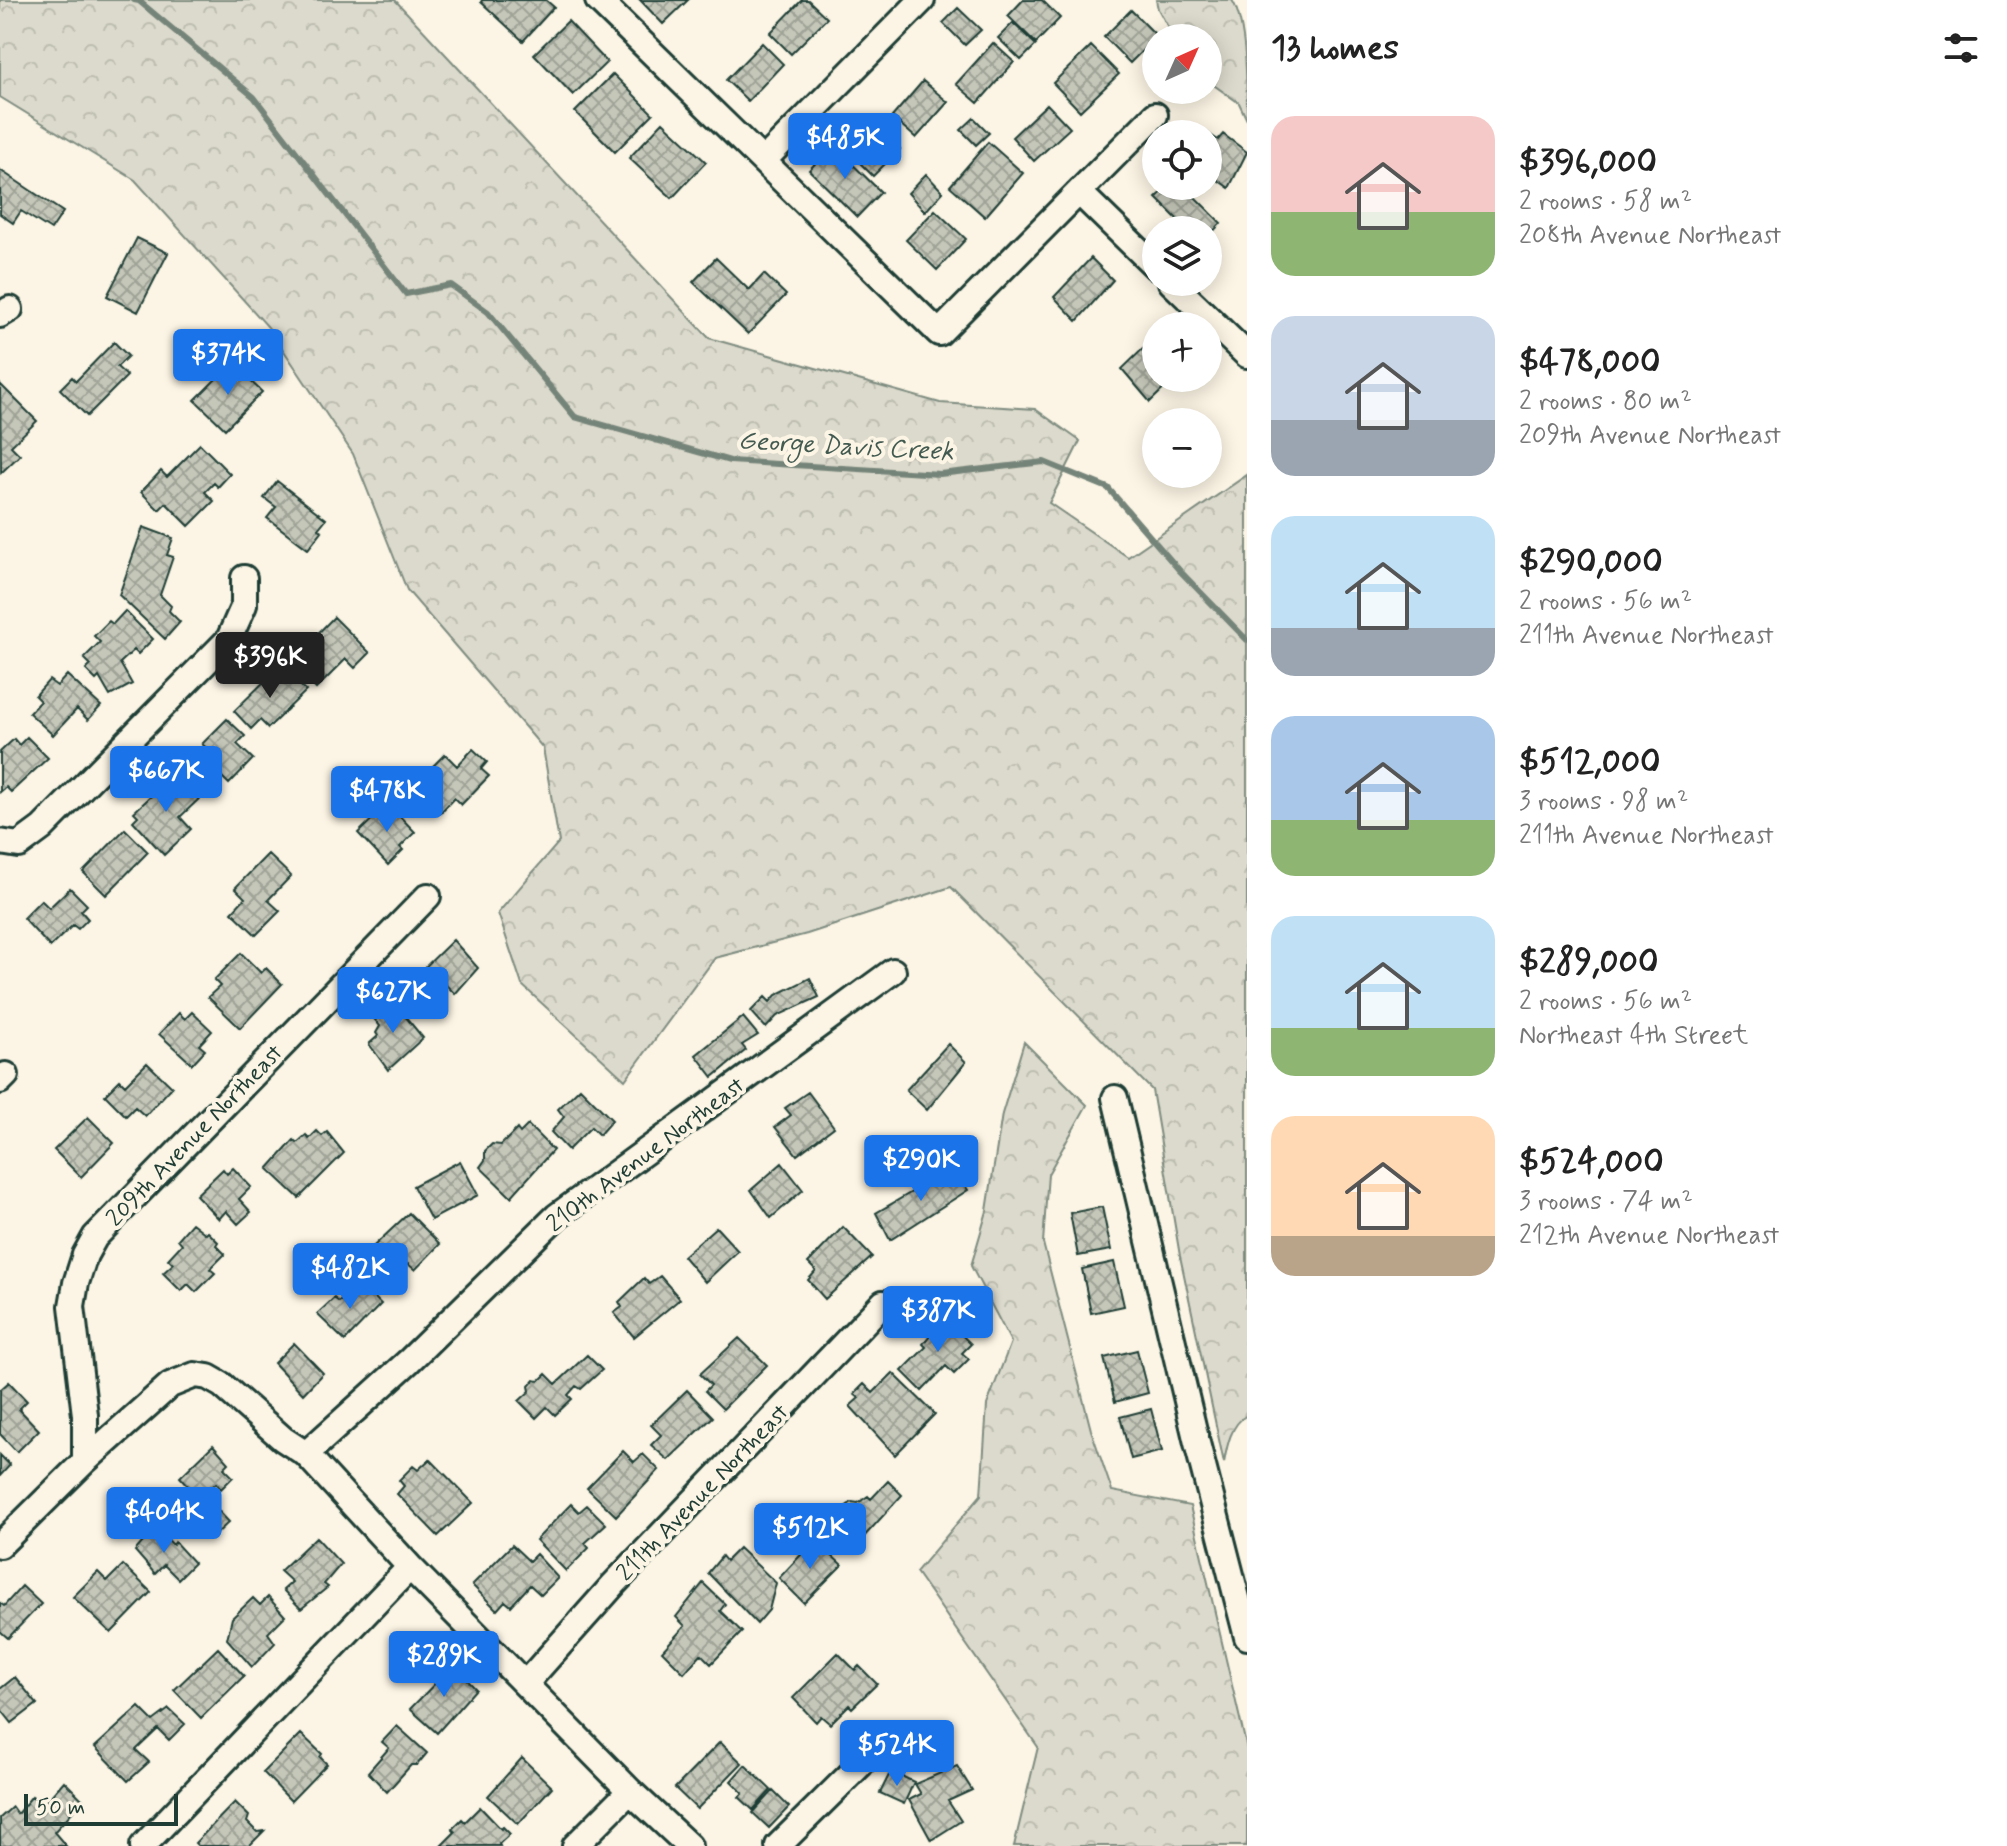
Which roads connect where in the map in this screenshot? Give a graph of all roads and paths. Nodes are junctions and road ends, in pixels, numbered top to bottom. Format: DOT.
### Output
graph roads {
  1 [pos="598,0"];
  2 [pos="922,0"];
  3 [pos="1155,115"];
  4 [pos="764,160"];
  5 [pos="1080,193"];
  6 [pos="1142,253"];
  7 [pos="1186,296"];
  8 [pos="1247,355"];
  9 [pos="244,578"];
  10 [pos="10,843"];
  11 [pos="428,896"];
  12 [pos="893,971"];
  13 [pos="1115,1098"];
  14 [pos="883,1303"];
  15 [pos="306,1454"];
  16 [pos="85,1461"];
  17 [pos="0,1545"];
  18 [pos="410,1567"];
  19 [pos="1247,1637"];
  20 [pos="525,1684"];
  21 [pos="861,1764"];
  22 [pos="630,1791"];
  23 [pos="143,1846"];
  24 [pos="575,1846"];
  25 [pos="689,1846"];
  26 [pos="778,1846"];
  1 -- 4 [label="street"];
  2 -- 4 [label="street"];
  3 -- 5 [label="street"];
  4 -- 5 [label="street"];
  5 -- 6 [label="street"];
  7 -- 8 [label="street"];
  9 -- 10 [label="street"];
  11 -- 16 [label="street, 209th Avenue Northeast"];
  12 -- 15 [label="street, 210th Avenue Northeast"];
  13 -- 19 [label="street"];
  14 -- 20 [label="street, 211th Avenue Northeast"];
  15 -- 16 [label="street"];
  15 -- 18 [label="street"];
  16 -- 17 [label="street"];
  18 -- 20 [label="street"];
  18 -- 23 [label="street"];
  20 -- 22 [label="street"];
  21 -- 26 [label="street"];
  22 -- 24 [label="street"];
  22 -- 25 [label="street"];
}
